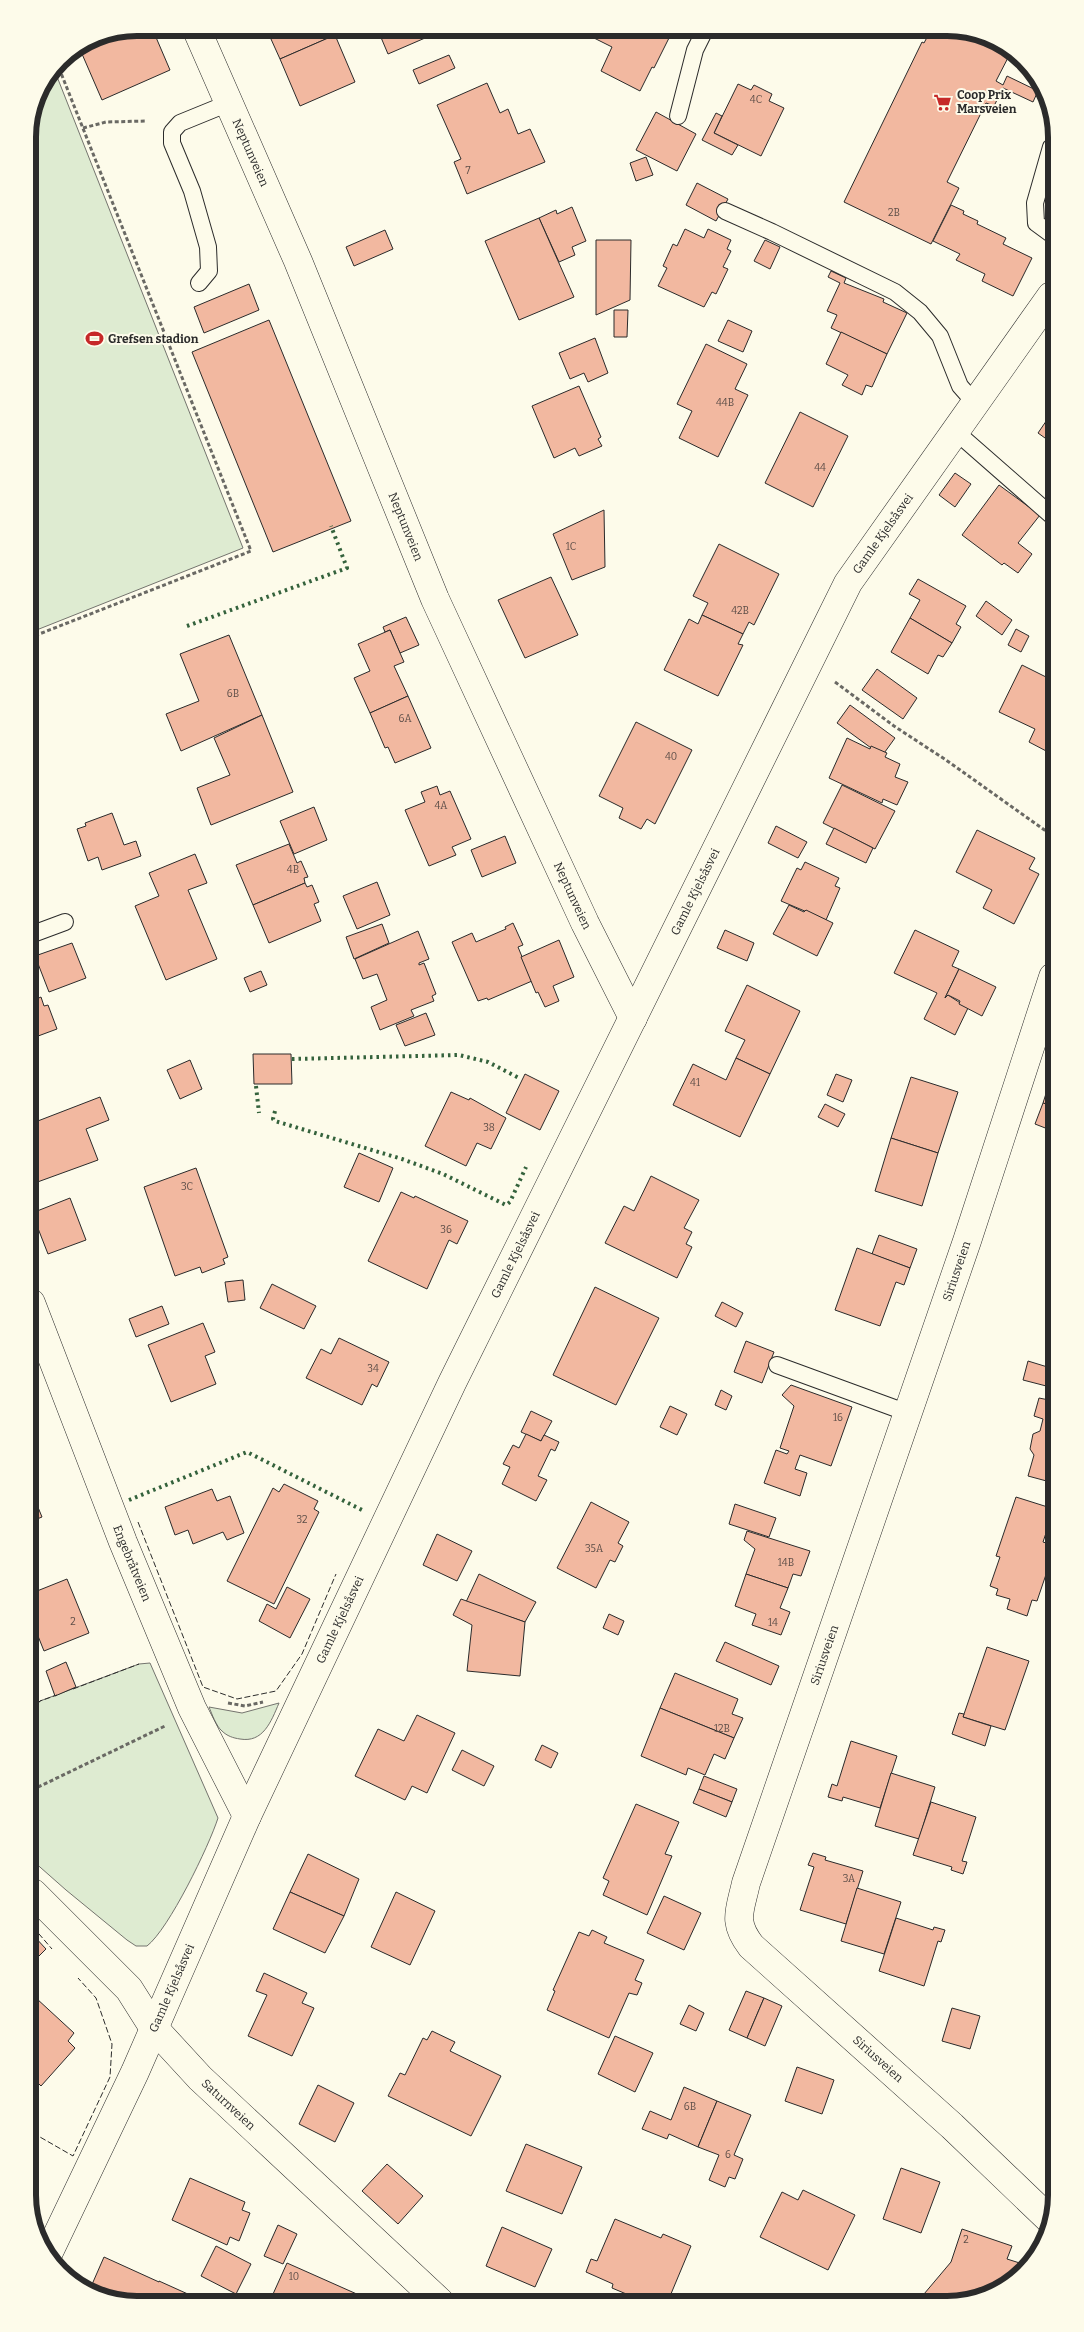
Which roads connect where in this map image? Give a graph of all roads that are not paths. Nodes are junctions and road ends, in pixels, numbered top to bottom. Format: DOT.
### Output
graph roads {
  1 [pos="200,36"];
  2 [pos="702,36"];
  3 [pos="229,102"];
  4 [pos="678,116"];
  5 [pos="1048,158"];
  6 [pos="725,212"];
  7 [pos="1048,232"];
  8 [pos="199,283"];
  9 [pos="1048,300"];
  10 [pos="975,404"];
  11 [pos="955,431"];
  12 [pos="1048,512"];
  13 [pos="65,922"];
  14 [pos="36,933"];
  15 [pos="1048,992"];
  16 [pos="633,1018"];
  17 [pos="36,1315"];
  18 [pos="777,1365"];
  19 [pos="908,1413"];
  20 [pos="247,1816"];
  21 [pos="36,1897"];
  22 [pos="153,2027"];
  23 [pos="1045,2216"];
  24 [pos="51,2247"];
  25 [pos="427,2296"];
  1 -- 3 [label="street, Neptunveien"];
  2 -- 4 [label="lane"];
  3 -- 8 [label="lane"];
  3 -- 16 [label="street, Neptunveien"];
  5 -- 7 [label="lane"];
  6 -- 10 [label="lane"];
  9 -- 10 [label="street, Gamle Kjelsåsvei"];
  10 -- 11 [label="street, Gamle Kjelsåsvei"];
  11 -- 12 [label="lane"];
  11 -- 16 [label="street, Gamle Kjelsåsvei"];
  13 -- 14 [label="lane"];
  15 -- 19 [label="street, Siriusveien"];
  16 -- 20 [label="street, Gamle Kjelsåsvei"];
  17 -- 20 [label="street, Engebråtveien"];
  18 -- 19 [label="lane"];
  19 -- 23 [label="street, Siriusveien"];
  20 -- 22 [label="street, Gamle Kjelsåsvei"];
  21 -- 22 [label="street, Saturnveien"];
  22 -- 24 [label="street, Gamle Kjelsåsvei"];
  22 -- 25 [label="street, Saturnveien"];
}
